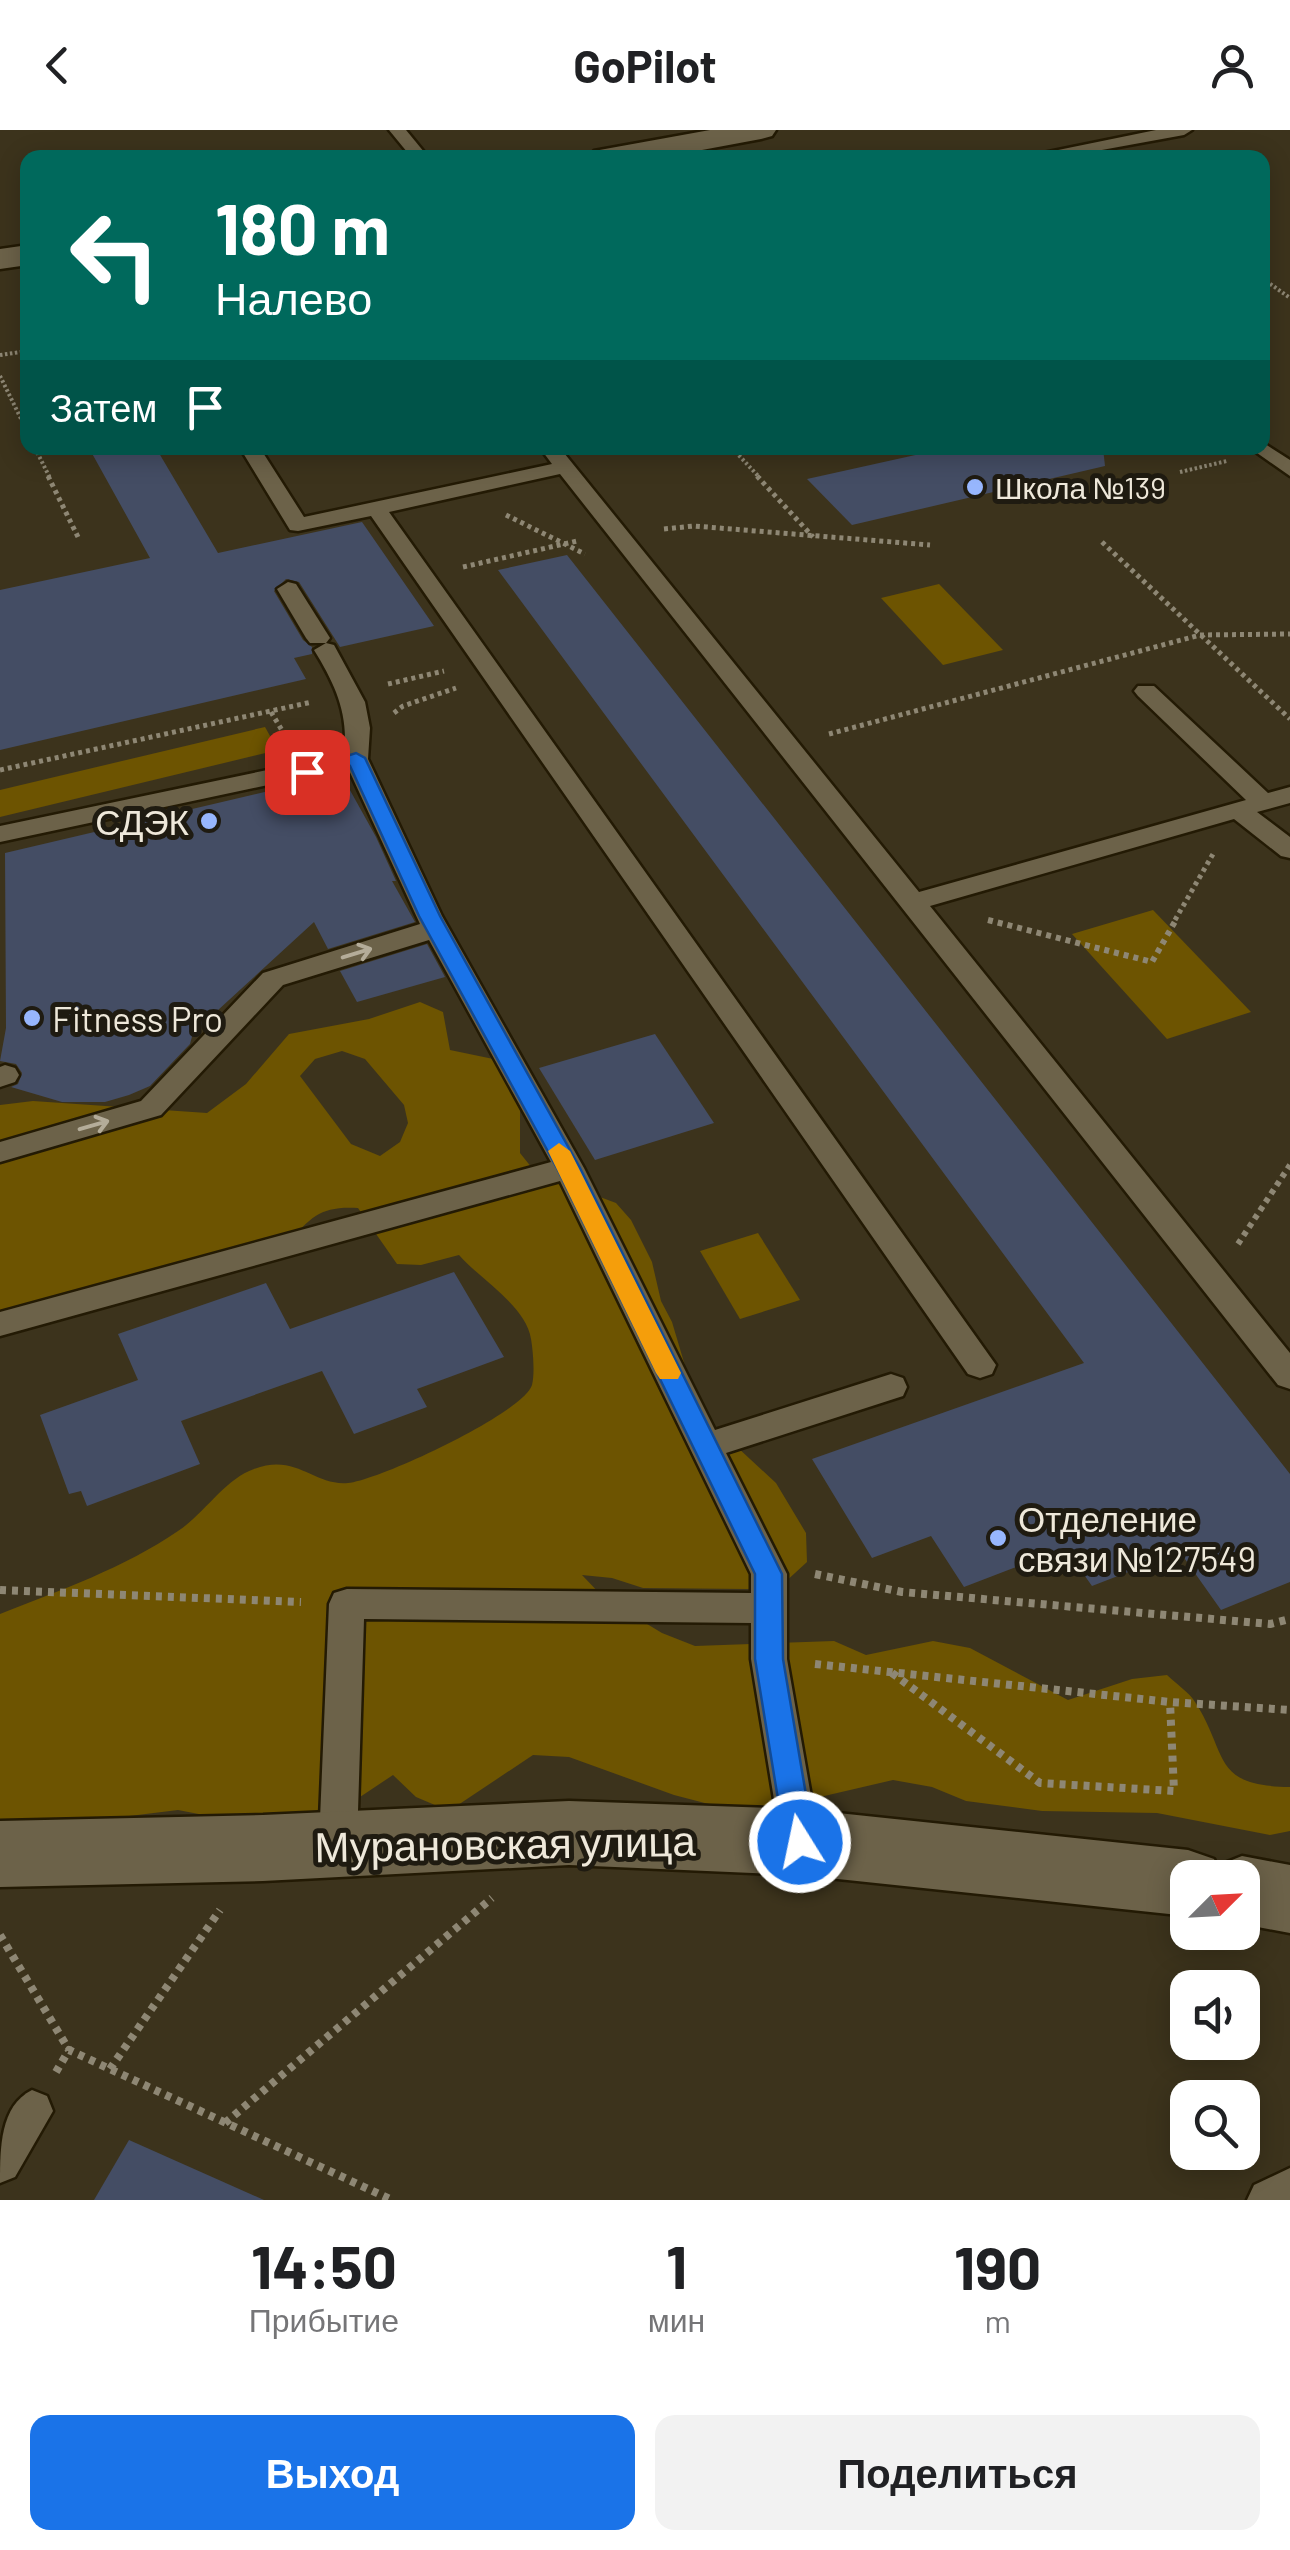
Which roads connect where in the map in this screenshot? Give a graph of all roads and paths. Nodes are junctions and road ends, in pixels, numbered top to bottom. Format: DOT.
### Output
graph roads {
  1 [pos="397,130"];
  2 [pos="762,130"];
  3 [pos="1184,130"];
  4 [pos="414,150"];
  5 [pos="650,150"];
  6 [pos="1073,150"];
  7 [pos="0,376"];
  8 [pos="20,417"];
  9 [pos="38,455"];
  10 [pos="254,455"];
  11 [pos="738,455"];
  12 [pos="1270,455"];
  13 [pos="558,457"];
  14 [pos="1290,470"];
  15 [pos="456,489"];
  16 [pos="376,508"];
  17 [pos="618,532"];
  18 [pos="78,536"];
  19 [pos="814,538"];
  20 [pos="1102,542"];
  21 [pos="561,544"];
  22 [pos="930,545"];
  23 [pos="658,584"];
  24 [pos="288,588"];
  25 [pos="442,598"];
  26 [pos="1290,634"];
  27 [pos="1200,635"];
  28 [pos="495,674"];
  29 [pos="1146,691"];
  30 [pos="308,702"];
  31 [pos="1290,718"];
  32 [pos="787,745"];
  33 [pos="357,750"];
  34 [pos="0,770"];
  35 [pos="1290,795"];
  36 [pos="1251,806"];
  37 [pos="0,834"];
  38 [pos="1290,850"];
  39 [pos="914,902"];
  40 [pos="437,928"];
  41 [pos="302,957"];
  42 [pos="273,979"];
  43 [pos="0,1152"];
  44 [pos="1290,1165"];
  45 [pos="568,1168"];
  46 [pos="1214,1281"];
  47 [pos="0,1324"];
  48 [pos="980,1365"];
  49 [pos="1290,1376"];
  50 [pos="892,1386"];
  51 [pos="705,1446"];
  52 [pos="0,1590"];
  53 [pos="769,1591"];
  54 [pos="348,1604"];
  55 [pos="1290,1619"];
  56 [pos="769,1659"];
  57 [pos="891,1672"];
  58 [pos="1170,1702"];
  59 [pos="1290,1710"];
  60 [pos="800,1842"];
  61 [pos="338,1843"];
  62 [pos="263,1848"];
  63 [pos="0,1854"];
  64 [pos="1170,1881"];
  65 [pos="1260,1893"];
  66 [pos="494,1896"];
  67 [pos="1290,1899"];
  68 [pos="0,1935"];
  69 [pos="69,2050"];
  70 [pos="110,2069"];
  71 [pos="32,2111"];
  72 [pos="225,2123"];
  73 [pos="0,2162"];
  74 [pos="1290,2190"];
  75 [pos="392,2200"];
  76 [pos="1269,2200"];
  1 -- 4 [label="lane"];
  2 -- 5 [label="street"];
  3 -- 6 [label="lane"];
  7 -- 8 [label="path"];
  9 -- 18 [label="path"];
  10 -- 16 [label="lane"];
  11 -- 19 [label="path"];
  12 -- 14 [label="lane"];
  13 -- 15 [label="lane"];
  13 -- 17 [label="lane"];
  15 -- 16 [label="lane"];
  15 -- 21 [label="path"];
  16 -- 25 [label="lane"];
  17 -- 19 [label="path"];
  17 -- 21 [label="path"];
  17 -- 23 [label="lane"];
  19 -- 22 [label="path"];
  20 -- 27 [label="path"];
  21 -- 23 [label="path"];
  21 -- 25 [label="path"];
  23 -- 32 [label="lane"];
  24 -- 33 [label="lane"];
  25 -- 28 [label="lane"];
  26 -- 27 [label="path"];
  27 -- 31 [label="path"];
  27 -- 32 [label="path"];
  28 -- 33 [label="path"];
  28 -- 48 [label="lane"];
  29 -- 36 [label="lane"];
  30 -- 34 [label="path"];
  32 -- 39 [label="lane"];
  33 -- 37 [label="lane"];
  33 -- 40 [label="lane"];
  35 -- 36 [label="lane"];
  36 -- 38 [label="lane"];
  36 -- 39 [label="lane"];
  36 -- 39 [label="path"];
  39 -- 46 [label="lane"];
  42 -- 40 [label="lane, one-way"];
  40 -- 45 [label="lane"];
  41 -- 42 [label="lane"];
  43 -- 42 [label="lane, one-way"];
  44 -- 46 [label="path"];
  45 -- 47 [label="lane"];
  45 -- 51 [label="lane"];
  46 -- 49 [label="lane"];
  50 -- 51 [label="lane"];
  51 -- 53 [label="lane"];
  52 -- 54 [label="path"];
  53 -- 54 [label="lane"];
  53 -- 55 [label="path"];
  53 -- 56 [label="lane"];
  54 -- 61 [label="lane"];
  56 -- 57 [label="path"];
  56 -- 60 [label="lane"];
  57 -- 58 [label="path"];
  57 -- 58 [label="path"];
  58 -- 59 [label="path"];
  60 -- 61 [label="street, Мурановская улица"];
  60 -- 64 [label="street, Мурановская улица"];
  61 -- 62 [label="street, Мурановская улица"];
  62 -- 63 [label="street, Мурановская улица"];
  62 -- 70 [label="path"];
  65 -- 67 [label="street"];
  66 -- 72 [label="path"];
  68 -- 69 [label="path"];
  69 -- 70 [label="path"];
  69 -- 71 [label="path"];
  70 -- 72 [label="path"];
  71 -- 73 [label="lane"];
  72 -- 75 [label="path"];
  74 -- 76 [label="lane"];
}
